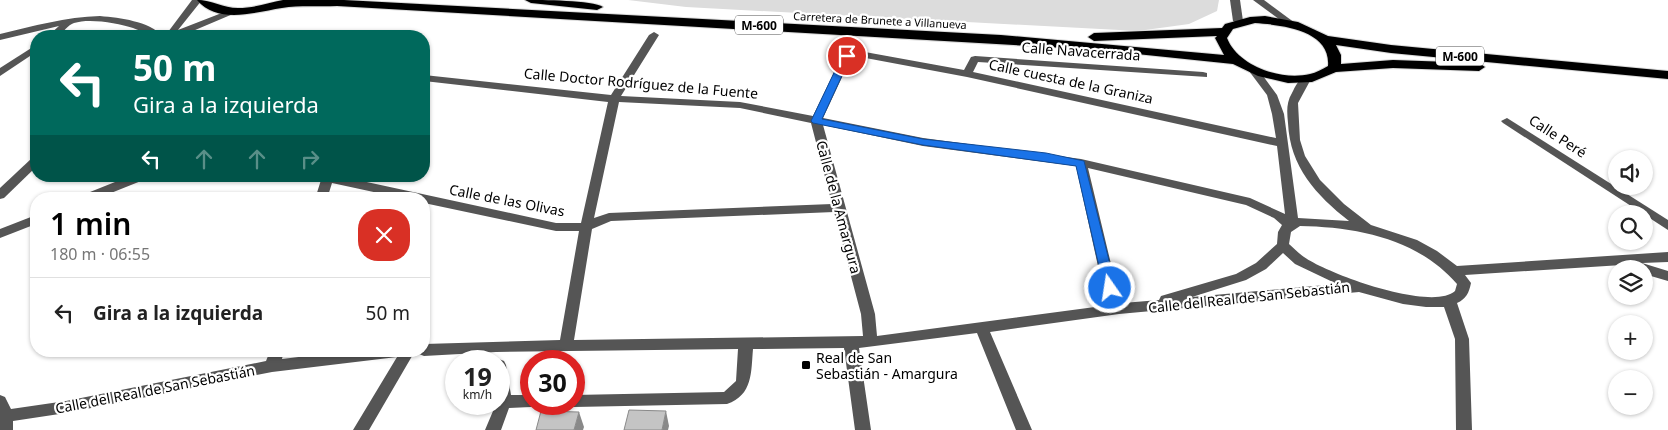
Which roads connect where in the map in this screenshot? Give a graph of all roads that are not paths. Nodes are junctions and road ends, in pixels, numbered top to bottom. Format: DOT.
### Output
graph roads {
  1 [pos="197,0"];
  2 [pos="202,0"];
  3 [pos="531,0"];
  4 [pos="1235,0"];
  5 [pos="1258,0"];
  6 [pos="289,2"];
  7 [pos="235,11"];
  8 [pos="70,20"];
  9 [pos="1238,21"];
  10 [pos="1290,23"];
  11 [pos="59,30"];
  12 [pos="148,30"];
  13 [pos="174,30"];
  14 [pos="186,30"];
  15 [pos="1222,32"];
  16 [pos="654,35"];
  17 [pos="0,37"];
  18 [pos="1323,39"];
  19 [pos="30,52"];
  20 [pos="854,53"];
  21 [pos="1233,60"];
  22 [pos="1334,68"];
  23 [pos="1598,70"];
  24 [pos="1254,71"];
  25 [pos="0,73"];
  26 [pos="967,74"];
  27 [pos="1203,75"];
  28 [pos="1668,75"];
  29 [pos="430,79"];
  30 [pos="1306,79"];
  31 [pos="614,99"];
  32 [pos="816,121"];
  33 [pos="1506,121"];
  34 [pos="1280,143"];
  35 [pos="1081,163"];
  36 [pos="30,167"];
  37 [pos="127,182"];
  38 [pos="347,182"];
  39 [pos="102,192"];
  40 [pos="394,192"];
  41 [pos="0,195"];
  42 [pos="430,200"];
  43 [pos="839,208"];
  44 [pos="30,222"];
  45 [pos="1291,224"];
  46 [pos="1668,226"];
  47 [pos="586,228"];
  48 [pos="1368,229"];
  49 [pos="0,234"];
  50 [pos="1283,245"];
  51 [pos="1668,257"];
  52 [pos="1627,260"];
  53 [pos="1608,261"];
  54 [pos="1455,271"];
  55 [pos="1653,271"];
  56 [pos="1668,276"];
  57 [pos="1358,287"];
  58 [pos="1449,301"];
  59 [pos="1140,308"];
  60 [pos="1119,309"];
  61 [pos="982,329"];
  62 [pos="871,342"];
  63 [pos="746,343"];
  64 [pos="851,343"];
  65 [pos="566,346"];
  66 [pos="430,350"];
  67 [pos="445,351"];
  68 [pos="510,352"];
  69 [pos="275,357"];
  70 [pos="349,357"];
  71 [pos="404,357"];
  72 [pos="272,366"];
  73 [pos="585,400"];
  74 [pos="0,401"];
  75 [pos="499,415"];
  76 [pos="4,421"];
  77 [pos="361,430"];
  78 [pos="494,430"];
  79 [pos="862,430"];
  80 [pos="1019,430"];
  81 [pos="1024,430"];
  82 [pos="1464,430"];
  1 -- 13 [label="street"];
  2 -- 7 [label="highway, M-600"];
  3 -- 15 [label="highway, Carretera de Brunete a Villanueva / M-600"];
  4 -- 9 [label="street"];
  5 -- 10 [label="street"];
  6 -- 7 [label="highway, M-600"];
  6 -- 21 [label="highway, Carretera de Brunete a Villanueva / M-600"];
  7 -- 14 [label="street"];
  8 -- 11 [label="street"];
  8 -- 12 [label="street"];
  8 -- 17 [label="street"];
  9 -- 10 [label="highway, M-600"];
  9 -- 15 [label="highway, M-600"];
  10 -- 18 [label="highway, M-600"];
  15 -- 21 [label="highway"];
  16 -- 31 [label="street"];
  18 -- 22 [label="highway"];
  18 -- 23 [label="highway, M-600"];
  19 -- 25 [label="street"];
  20 -- 26 [label="street, Calle cuesta de la Graniza"];
  20 -- 32 [label="street, Calle de la Amargura"];
  21 -- 24 [label="highway, M-600"];
  22 -- 23 [label="highway, M-600"];
  22 -- 30 [label="highway, M-600"];
  23 -- 28 [label="highway, M-600"];
  24 -- 30 [label="highway, M-600"];
  24 -- 34 [label="street"];
  26 -- 27 [label="street, Calle Navacerrada"];
  26 -- 34 [label="street, Calle cuesta de la Graniza"];
  29 -- 31 [label="street, Calle Doctor Rodríguez de la Fuente"];
  30 -- 48 [label="street"];
  31 -- 32 [label="street, Calle Doctor Rodríguez de la Fuente"];
  31 -- 47 [label="street"];
  32 -- 35 [label="street, Calle Doctor Rodríguez de la Fuente"];
  32 -- 43 [label="street, Calle de la Amargura"];
  33 -- 46 [label="street, Calle Peré"];
  34 -- 45 [label="street"];
  35 -- 45 [label="street, Calle Doctor Rodríguez de la Fuente"];
  35 -- 60 [label="street"];
  36 -- 41 [label="street"];
  37 -- 39 [label="street"];
  38 -- 40 [label="street, Calle de las Olivas"];
  42 -- 47 [label="street, Calle de las Olivas"];
  43 -- 47 [label="street, Calle de las Olivas"];
  43 -- 62 [label="street, Calle de la Amargura"];
  44 -- 49 [label="street"];
  45 -- 48 [label="street"];
  45 -- 50 [label="street"];
  47 -- 65 [label="street"];
  48 -- 54 [label="street"];
  50 -- 57 [label="street"];
  50 -- 59 [label="street, Calle del Real de San Sebastián"];
  51 -- 52 [label="street"];
  53 -- 54 [label="street"];
  54 -- 58 [label="street"];
  55 -- 56 [label="street"];
  57 -- 58 [label="street"];
  57 -- 59 [label="street, Calle del Real de San Sebastián"];
  58 -- 82 [label="street"];
  59 -- 60 [label="street, Calle del Real de San Sebastián"];
  60 -- 61 [label="street, Calle del Real de San Sebastián"];
  61 -- 62 [label="street, Calle del Real de San Sebastián"];
  61 -- 81 [label="street"];
  62 -- 64 [label="street, Calle del Real de San Sebastián"];
  63 -- 64 [label="street, Calle del Real de San Sebastián"];
  63 -- 65 [label="street, Calle del Real de San Sebastián"];
  63 -- 73 [label="street"];
  64 -- 79 [label="street"];
  65 -- 68 [label="street, Calle del Real de San Sebastián"];
  66 -- 67 [label="street, Calle del Real de San Sebastián"];
  69 -- 72 [label="street"];
  70 -- 72 [label="street, Calle del Real de San Sebastián"];
  71 -- 77 [label="street"];
  72 -- 76 [label="street, Calle del Real de San Sebastián"];
  74 -- 76 [label="street"];
  75 -- 78 [label="street"];
  80 -- 81 [label="street"];
}
